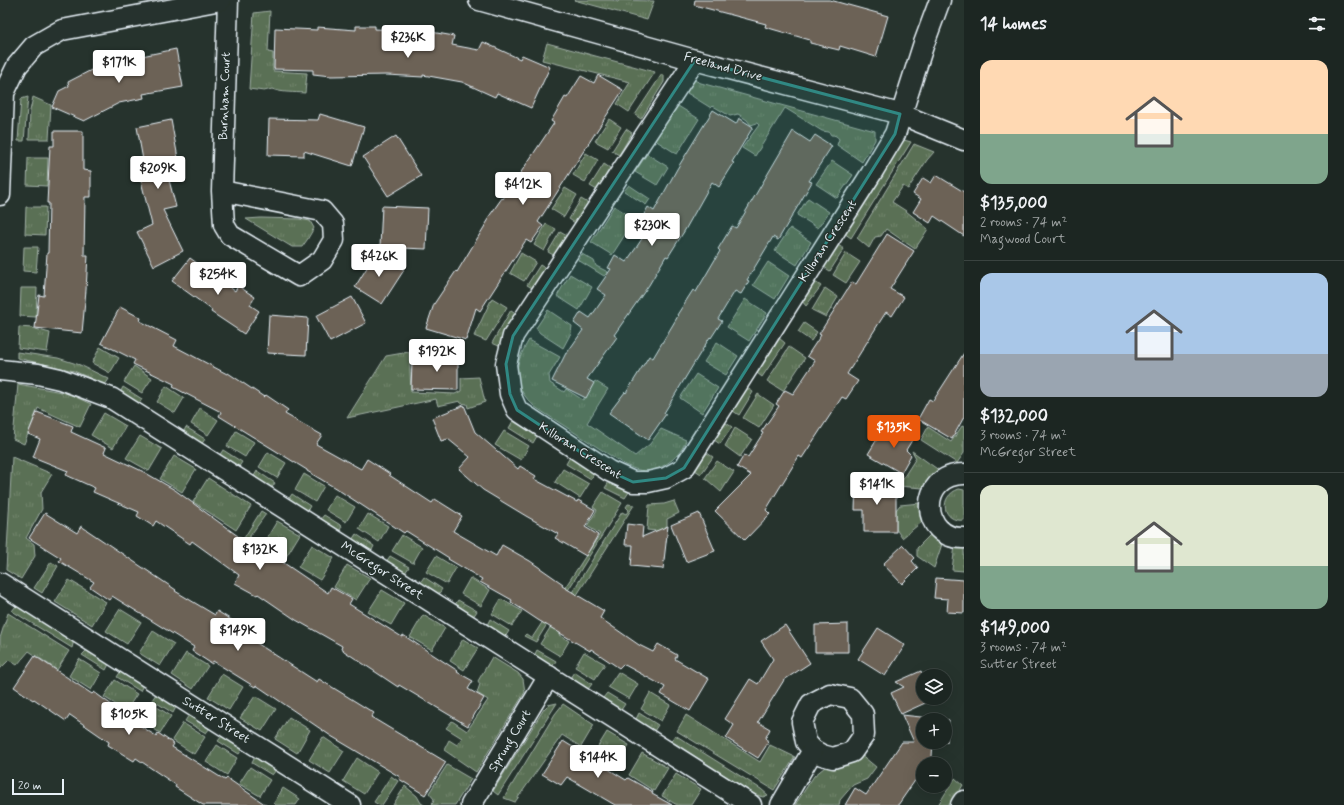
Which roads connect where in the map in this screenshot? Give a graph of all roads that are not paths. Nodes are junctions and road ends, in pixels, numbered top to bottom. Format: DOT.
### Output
graph roads {
  1 [pos="221,0"];
  2 [pos="228,0"];
  3 [pos="940,0"];
  4 [pos="490,1"];
  5 [pos="695,60"];
  6 [pos="900,114"];
  7 [pos="964,140"];
  8 [pos="222,191"];
  9 [pos="0,195"];
  10 [pos="0,370"];
  11 [pos="964,474"];
  12 [pos="964,538"];
  13 [pos="0,583"];
  14 [pos="549,676"];
  15 [pos="813,750"];
  16 [pos="964,802"];
  17 [pos="350,805"];
  18 [pos="471,805"];
  19 [pos="751,805"];
  20 [pos="781,805"];
  21 [pos="962,805"];
  1 -- 9 [label="street"];
  2 -- 8 [label="street, Burnham Court"];
  3 -- 6 [label="street, Killoran Crescent"];
  4 -- 5 [label="street, Freeland Drive"];
  5 -- 6 [label="street, Freeland Drive"];
  5 -- 6 [label="street, Killoran Crescent"];
  6 -- 7 [label="street, Freeland Drive"];
  8 -- 8 [label="street, Burnham Court"];
  10 -- 14 [label="street, McGregor Street"];
  11 -- 12 [label="street"];
  13 -- 17 [label="street, Sutter Street"];
  14 -- 18 [label="street, Sprung Court"];
  14 -- 19 [label="street, McGregor Street"];
  15 -- 20 [label="street"];
  16 -- 21 [label="street"];
}
